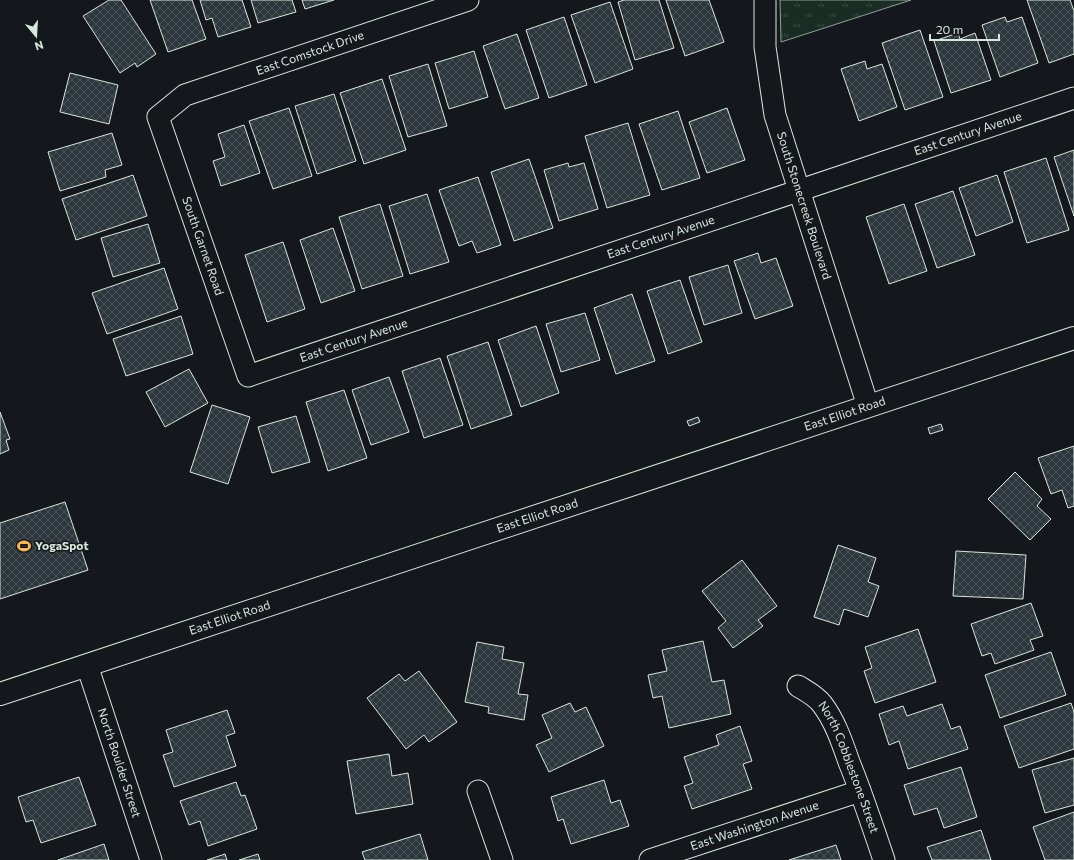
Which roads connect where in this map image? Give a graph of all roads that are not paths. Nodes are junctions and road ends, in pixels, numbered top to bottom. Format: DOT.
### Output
graph roads {
  1 [pos="468,0"];
  2 [pos="765,0"];
  3 [pos="1074,98"];
  4 [pos="158,117"];
  5 [pos="800,191"];
  6 [pos="1074,338"];
  7 [pos="248,376"];
  8 [pos="868,406"];
  9 [pos="87,665"];
  10 [pos="798,686"];
  11 [pos="0,694"];
  12 [pos="478,791"];
  13 [pos="860,791"];
  14 [pos="151,860"];
  15 [pos="502,860"];
  16 [pos="650,860"];
  17 [pos="884,860"];
  1 -- 4 [label="street, East Comstock Drive"];
  2 -- 5 [label="street, South Stonecreek Boulevard"];
  3 -- 5 [label="street, East Century Avenue"];
  4 -- 7 [label="street, South Garnet Road"];
  5 -- 7 [label="street, East Century Avenue"];
  5 -- 8 [label="street, South Stonecreek Boulevard"];
  6 -- 8 [label="main road, East Elliot Road"];
  8 -- 9 [label="main road, East Elliot Road"];
  9 -- 11 [label="main road, East Elliot Road"];
  9 -- 14 [label="street, North Boulder Street"];
  10 -- 13 [label="street, North Cobblestone Street"];
  12 -- 15 [label="street"];
  13 -- 16 [label="street, East Washington Avenue"];
  13 -- 17 [label="street, North Cobblestone Street"];
}
